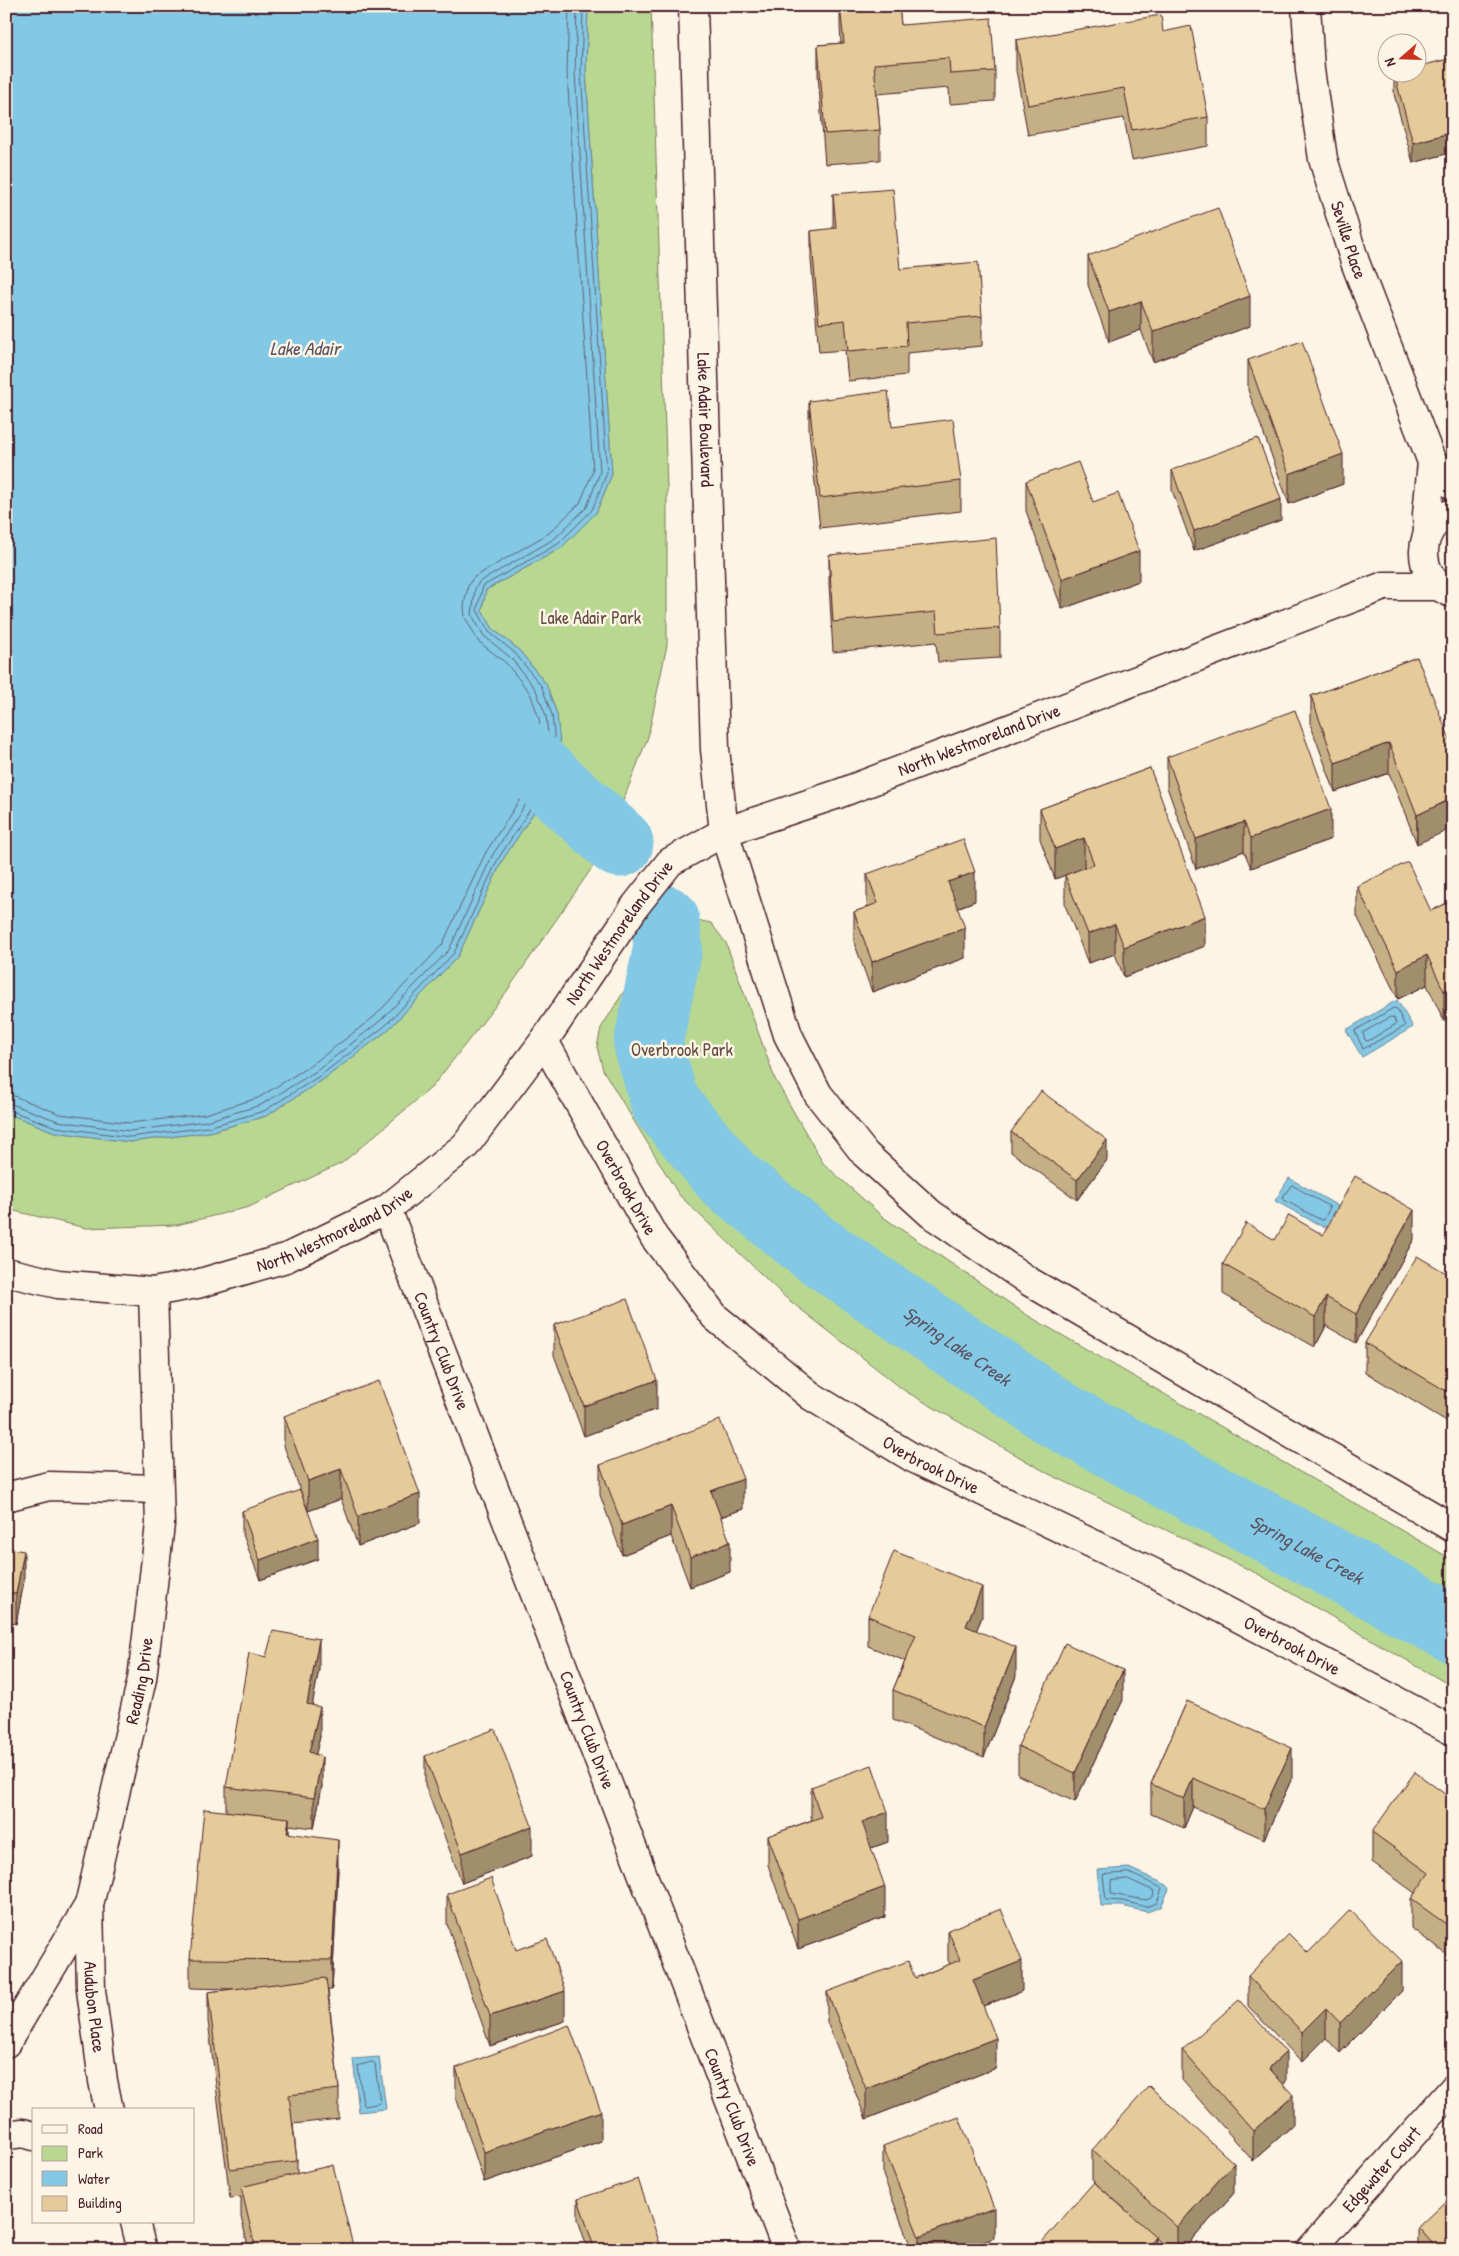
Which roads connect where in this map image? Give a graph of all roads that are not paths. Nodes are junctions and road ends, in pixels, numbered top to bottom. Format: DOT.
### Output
graph roads {
  1 [pos="693,6"];
  2 [pos="1306,6"];
  3 [pos="1432,462"];
  4 [pos="1453,485"];
  5 [pos="1453,513"];
  6 [pos="1426,539"];
  7 [pos="1384,586"];
  8 [pos="1448,592"];
  9 [pos="724,832"];
  10 [pos="544,1041"];
  11 [pos="387,1210"];
  12 [pos="6,1272"];
  13 [pos="153,1292"];
  14 [pos="158,1489"];
  15 [pos="6,1497"];
  16 [pos="1453,1528"];
  17 [pos="1453,1731"];
  18 [pos="89,1905"];
  19 [pos="6,2043"];
  20 [pos="1453,2089"];
  21 [pos="109,2108"];
  22 [pos="6,2135"];
  23 [pos="32,2135"];
  24 [pos="136,2224"];
  25 [pos="142,2250"];
  26 [pos="787,2250"];
  27 [pos="1310,2250"];
  1 -- 9 [label="street, Lake Adair Boulevard"];
  2 -- 3 [label="street, Seville Place"];
  3 -- 4 [label="street, Seville Place"];
  3 -- 6 [label="street, Seville Place"];
  5 -- 6 [label="street, North Westmoreland Drive"];
  6 -- 7 [label="street, North Westmoreland Drive"];
  6 -- 8 [label="street, Seville Place"];
  7 -- 8 [label="street, North Westmoreland Drive"];
  7 -- 9 [label="street, North Westmoreland Drive"];
  9 -- 10 [label="street, North Westmoreland Drive"];
  9 -- 16 [label="street"];
  10 -- 11 [label="street, North Westmoreland Drive"];
  10 -- 17 [label="street, Overbrook Drive"];
  11 -- 13 [label="street, North Westmoreland Drive"];
  11 -- 26 [label="street, Country Club Drive"];
  12 -- 13 [label="street, North Westmoreland Drive"];
  13 -- 14 [label="street, Reading Drive"];
  14 -- 15 [label="street"];
  14 -- 18 [label="street, Reading Drive"];
  18 -- 19 [label="street, Reading Drive"];
  18 -- 21 [label="street, Audubon Place"];
  20 -- 27 [label="street, Edgewater Court"];
  22 -- 23 [label="street"];
  24 -- 25 [label="street"];
}
